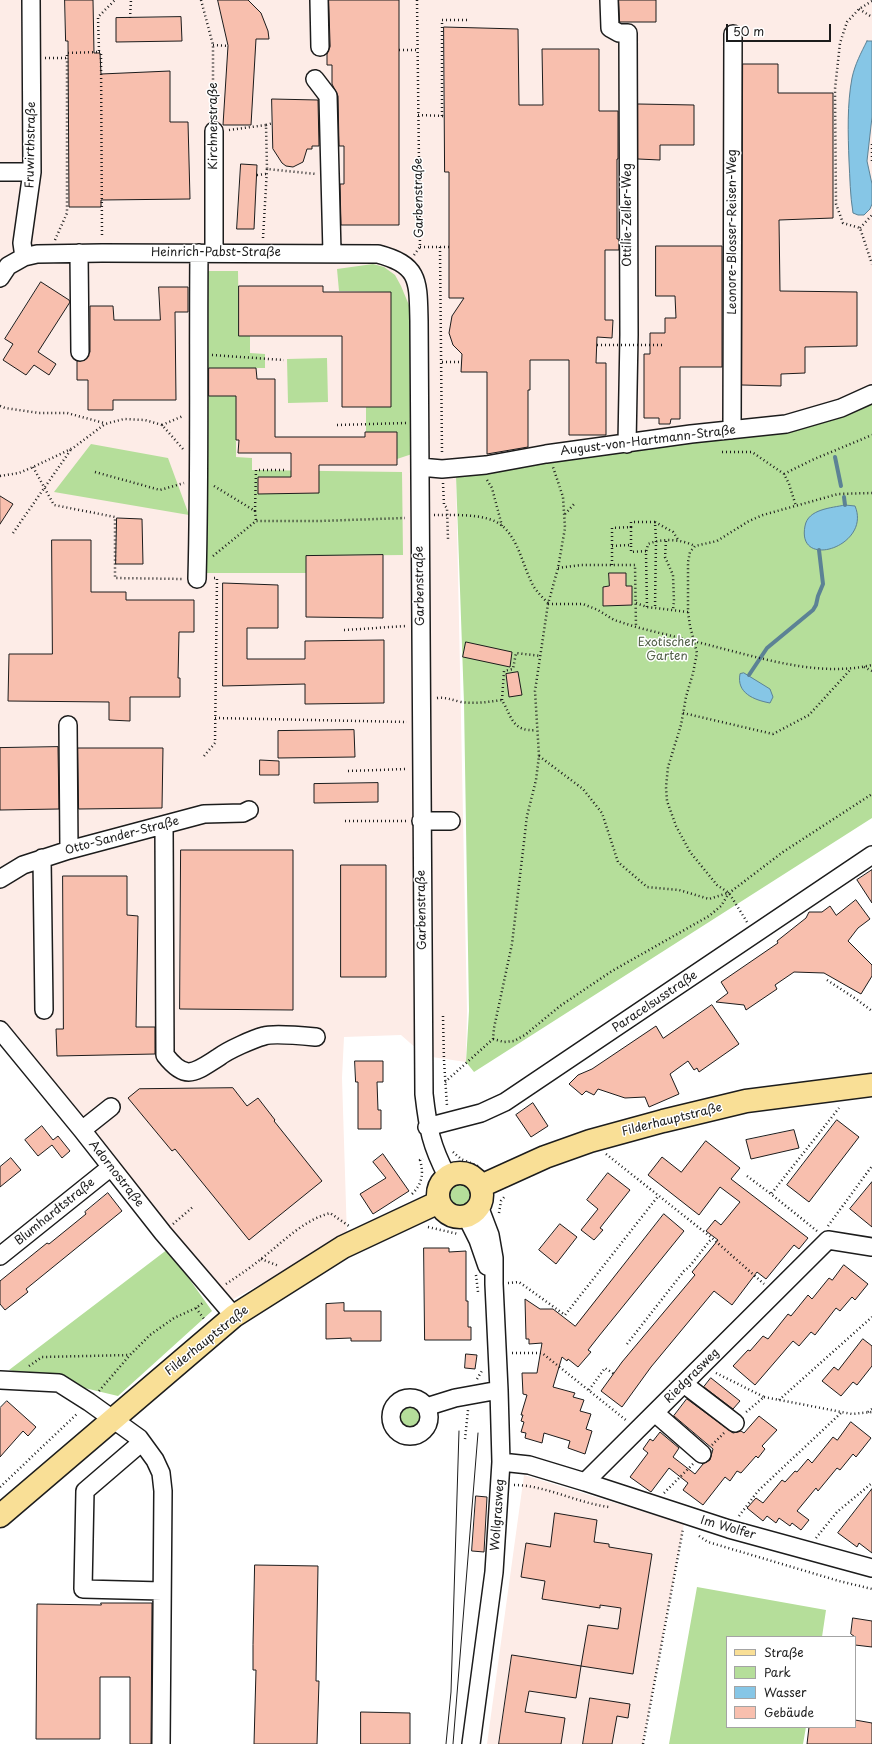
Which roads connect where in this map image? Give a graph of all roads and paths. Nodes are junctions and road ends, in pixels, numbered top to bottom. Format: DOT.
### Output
graph roads {
  1 [pos="31,0"];
  2 [pos="116,0"];
  3 [pos="131,0"];
  4 [pos="201,0"];
  5 [pos="319,0"];
  6 [pos="416,0"];
  7 [pos="608,0"];
  8 [pos="872,0"];
  9 [pos="859,9"];
  10 [pos="872,16"];
  11 [pos="130,18"];
  12 [pos="468,20"];
  13 [pos="733,34"];
  14 [pos="214,45"];
  15 [pos="228,46"];
  16 [pos="320,47"];
  17 [pos="399,50"];
  18 [pos="418,50"];
  19 [pos="99,52"];
  20 [pos="31,58"];
  21 [pos="67,58"];
  22 [pos="314,79"];
  23 [pos="418,115"];
  24 [pos="272,123"];
  25 [pos="266,125"];
  26 [pos="214,132"];
  27 [pos="872,144"];
  28 [pos="872,162"];
  29 [pos="267,169"];
  30 [pos="0,172"];
  31 [pos="32,172"];
  32 [pos="266,174"];
  33 [pos="257,175"];
  34 [pos="329,175"];
  35 [pos="872,215"];
  36 [pos="860,228"];
  37 [pos="264,233"];
  38 [pos="420,247"];
  39 [pos="440,247"];
  40 [pos="449,247"];
  41 [pos="102,252"];
  42 [pos="79,253"];
  43 [pos="206,253"];
  44 [pos="332,253"];
  45 [pos="52,254"];
  46 [pos="24,257"];
  47 [pos="872,264"];
  48 [pos="406,265"];
  49 [pos="0,278"];
  50 [pos="597,345"];
  51 [pos="662,345"];
  52 [pos="80,352"];
  53 [pos="220,356"];
  54 [pos="284,360"];
  55 [pos="442,362"];
  56 [pos="462,362"];
  57 [pos="872,394"];
  58 [pos="0,406"];
  59 [pos="199,406"];
  60 [pos="419,423"];
  61 [pos="105,424"];
  62 [pos="162,425"];
  63 [pos="337,425"];
  64 [pos="732,430"];
  65 [pos="872,435"];
  66 [pos="627,444"];
  67 [pos="73,448"];
  68 [pos="184,451"];
  69 [pos="722,452"];
  70 [pos="546,454"];
  71 [pos="478,465"];
  72 [pos="33,467"];
  73 [pos="420,467"];
  74 [pos="442,469"];
  75 [pos="285,470"];
  76 [pos="95,472"];
  77 [pos="784,474"];
  78 [pos="0,476"];
  79 [pos="200,478"];
  80 [pos="44,488"];
  81 [pos="872,493"];
  82 [pos="575,503"];
  83 [pos="796,506"];
  84 [pos="255,511"];
  85 [pos="565,514"];
  86 [pos="419,515"];
  87 [pos="447,515"];
  88 [pos="256,521"];
  89 [pos="654,522"];
  90 [pos="502,527"];
  91 [pos="631,527"];
  92 [pos="13,533"];
  93 [pos="448,539"];
  94 [pos="656,540"];
  95 [pos="666,540"];
  96 [pos="679,541"];
  97 [pos="631,545"];
  98 [pos="612,546"];
  99 [pos="695,546"];
  100 [pos="646,552"];
  101 [pos="211,558"];
  102 [pos="612,565"];
  103 [pos="558,568"];
  104 [pos="197,579"];
  105 [pos="636,603"];
  106 [pos="548,604"];
  107 [pos="647,607"];
  108 [pos="655,608"];
  109 [pos="673,610"];
  110 [pos="688,612"];
  111 [pos="420,625"];
  112 [pos="636,627"];
  113 [pos="344,630"];
  114 [pos="695,642"];
  115 [pos="541,656"];
  116 [pos="872,665"];
  117 [pos="863,667"];
  118 [pos="851,669"];
  119 [pos="872,671"];
  120 [pos="422,698"];
  121 [pos="502,700"];
  122 [pos="682,712"];
  123 [pos="215,718"];
  124 [pos="422,722"];
  125 [pos="68,725"];
  126 [pos="536,730"];
  127 [pos="204,756"];
  128 [pos="539,756"];
  129 [pos="422,769"];
  130 [pos="348,771"];
  131 [pos="872,794"];
  132 [pos="248,810"];
  133 [pos="345,821"];
  134 [pos="421,821"];
  135 [pos="451,821"];
  136 [pos="164,826"];
  137 [pos="69,850"];
  138 [pos="872,855"];
  139 [pos="42,858"];
  140 [pos="0,879"];
  141 [pos="729,893"];
  142 [pos="755,934"];
  143 [pos="827,980"];
  144 [pos="44,1010"];
  145 [pos="872,1011"];
  146 [pos="443,1016"];
  147 [pos="2,1036"];
  148 [pos="316,1037"];
  149 [pos="493,1039"];
  150 [pos="445,1082"];
  151 [pos="872,1085"];
  152 [pos="845,1087"];
  153 [pos="111,1107"];
  154 [pos="448,1121"];
  155 [pos="427,1127"];
  156 [pos="82,1130"];
  157 [pos="590,1141"];
  158 [pos="420,1160"];
  159 [pos="872,1166"];
  160 [pos="111,1167"];
  161 [pos="448,1176"];
  162 [pos="747,1176"];
  163 [pos="771,1194"];
  164 [pos="410,1195"];
  165 [pos="659,1195"];
  166 [pos="439,1202"];
  167 [pos="476,1203"];
  168 [pos="194,1206"];
  169 [pos="354,1224"];
  170 [pos="424,1226"];
  171 [pos="163,1233"];
  172 [pos="825,1237"];
  173 [pos="463,1238"];
  174 [pos="712,1238"];
  175 [pos="872,1247"];
  176 [pos="0,1256"];
  177 [pos="261,1259"];
  178 [pos="278,1267"];
  179 [pos="475,1272"];
  180 [pos="494,1284"];
  181 [pos="214,1292"];
  182 [pos="775,1294"];
  183 [pos="478,1299"];
  184 [pos="234,1316"];
  185 [pos="872,1316"];
  186 [pos="627,1344"];
  187 [pos="498,1353"];
  188 [pos="130,1355"];
  189 [pos="482,1362"];
  190 [pos="614,1374"];
  191 [pos="4,1380"];
  192 [pos="684,1384"];
  193 [pos="499,1390"];
  194 [pos="589,1390"];
  195 [pos="469,1394"];
  196 [pos="764,1397"];
  197 [pos="779,1400"];
  198 [pos="89,1402"];
  199 [pos="426,1407"];
  200 [pos="872,1409"];
  201 [pos="842,1412"];
  202 [pos="872,1412"];
  203 [pos="655,1413"];
  204 [pos="867,1413"];
  205 [pos="113,1419"];
  206 [pos="735,1423"];
  207 [pos="638,1430"];
  208 [pos="465,1439"];
  209 [pos="142,1442"];
  210 [pos="702,1454"];
  211 [pos="501,1462"];
  212 [pos="585,1482"];
  213 [pos="872,1483"];
  214 [pos="500,1485"];
  215 [pos="0,1487"];
  216 [pos="614,1508"];
  217 [pos="0,1516"];
  218 [pos="729,1529"];
  219 [pos="690,1530"];
  220 [pos="696,1534"];
  221 [pos="806,1549"];
  222 [pos="872,1568"];
  223 [pos="872,1589"];
  224 [pos="162,1590"];
  225 [pos="161,1744"];
  226 [pos="471,1744"];
  227 [pos="643,1744"];
  1 -- 20 [label="street, Fruwirthstraße"];
  2 -- 19 [label="path"];
  3 -- 11 [label="path"];
  4 -- 14 [label="path, Kirchnerstraße"];
  5 -- 16 [label="street"];
  6 -- 18 [label="path, Garbenstraße"];
  7 -- 66 [label="street, Ottilie-Zeller-Weg"];
  8 -- 9 [label="path"];
  9 -- 10 [label="path"];
  9 -- 36 [label="path"];
  12 -- 23 [label="path"];
  13 -- 64 [label="street, Leonore-Blosser-Reisen-Weg"];
  14 -- 15 [label="path"];
  14 -- 26 [label="path, Kirchnerstraße"];
  17 -- 18 [label="path"];
  18 -- 23 [label="path, Garbenstraße"];
  19 -- 21 [label="path"];
  19 -- 41 [label="path"];
  20 -- 21 [label="path"];
  20 -- 31 [label="street, Fruwirthstraße"];
  21 -- 45 [label="path"];
  22 -- 34 [label="street"];
  23 -- 38 [label="path, Garbenstraße"];
  24 -- 25 [label="path"];
  25 -- 26 [label="path"];
  25 -- 29 [label="path"];
  26 -- 43 [label="street, Kirchnerstraße"];
  27 -- 28 [label="path"];
  29 -- 32 [label="path"];
  29 -- 34 [label="path"];
  30 -- 31 [label="street"];
  31 -- 46 [label="street, Fruwirthstraße"];
  32 -- 33 [label="path"];
  32 -- 37 [label="path"];
  34 -- 44 [label="street"];
  35 -- 36 [label="path"];
  36 -- 47 [label="path"];
  38 -- 39 [label="path"];
  38 -- 48 [label="path, Garbenstraße"];
  39 -- 40 [label="path"];
  39 -- 55 [label="path"];
  41 -- 42 [label="street, Heinrich-Pabst-Straße"];
  41 -- 43 [label="street, Heinrich-Pabst-Straße"];
  42 -- 45 [label="street, Heinrich-Pabst-Straße"];
  42 -- 52 [label="street"];
  43 -- 44 [label="street, Heinrich-Pabst-Straße"];
  43 -- 59 [label="street, Kirchnerstraße"];
  44 -- 48 [label="street, Heinrich-Pabst-Straße"];
  45 -- 46 [label="street, Heinrich-Pabst-Straße"];
  46 -- 49 [label="street"];
  48 -- 60 [label="street, Garbenstraße"];
  50 -- 51 [label="path, bridge"];
  53 -- 54 [label="path"];
  55 -- 56 [label="path"];
  55 -- 74 [label="path"];
  57 -- 64 [label="street, August-von-Hartmann-Straße"];
  58 -- 61 [label="path"];
  59 -- 62 [label="path"];
  59 -- 79 [label="street, Kirchnerstraße"];
  60 -- 63 [label="path"];
  60 -- 73 [label="street, Garbenstraße"];
  61 -- 62 [label="path"];
  61 -- 67 [label="path"];
  62 -- 68 [label="path"];
  64 -- 66 [label="street, August-von-Hartmann-Straße"];
  65 -- 77 [label="path"];
  66 -- 70 [label="street, August-von-Hartmann-Straße"];
  67 -- 72 [label="path"];
  67 -- 80 [label="path"];
  69 -- 77 [label="path"];
  70 -- 71 [label="street, August-von-Hartmann-Straße"];
  70 -- 85 [label="path"];
  71 -- 74 [label="street, August-von-Hartmann-Straße"];
  71 -- 90 [label="path"];
  72 -- 78 [label="path"];
  72 -- 80 [label="path"];
  73 -- 74 [label="street, August-von-Hartmann-Straße"];
  73 -- 86 [label="street, Garbenstraße"];
  74 -- 87 [label="path"];
  75 -- 84 [label="path"];
  76 -- 79 [label="path"];
  77 -- 83 [label="path"];
  79 -- 84 [label="path"];
  79 -- 104 [label="street, Kirchnerstraße"];
  80 -- 92 [label="path"];
  80 -- 104 [label="path"];
  81 -- 83 [label="path"];
  82 -- 85 [label="path"];
  83 -- 99 [label="path"];
  84 -- 88 [label="path"];
  85 -- 103 [label="path"];
  86 -- 87 [label="path"];
  86 -- 88 [label="path"];
  86 -- 111 [label="street, Garbenstraße"];
  87 -- 90 [label="path"];
  87 -- 93 [label="path"];
  88 -- 101 [label="path"];
  89 -- 91 [label="path"];
  89 -- 94 [label="path"];
  89 -- 96 [label="path"];
  90 -- 106 [label="path"];
  91 -- 97 [label="path"];
  91 -- 98 [label="path"];
  94 -- 95 [label="path"];
  94 -- 100 [label="path"];
  94 -- 108 [label="path"];
  95 -- 96 [label="path"];
  95 -- 109 [label="path"];
  96 -- 99 [label="path"];
  97 -- 98 [label="path"];
  97 -- 100 [label="path"];
  98 -- 102 [label="path"];
  99 -- 110 [label="path"];
  100 -- 107 [label="path"];
  102 -- 103 [label="path"];
  102 -- 105 [label="path"];
  103 -- 106 [label="path"];
  104 -- 123 [label="path"];
  105 -- 107 [label="path"];
  105 -- 112 [label="path"];
  106 -- 112 [label="path"];
  106 -- 115 [label="path"];
  107 -- 108 [label="path"];
  108 -- 109 [label="path"];
  109 -- 110 [label="path"];
  110 -- 114 [label="path"];
  111 -- 113 [label="path"];
  111 -- 120 [label="street, Garbenstraße"];
  112 -- 114 [label="path"];
  114 -- 118 [label="path"];
  114 -- 122 [label="path"];
  115 -- 121 [label="path"];
  115 -- 126 [label="path"];
  116 -- 117 [label="path"];
  117 -- 118 [label="path"];
  117 -- 119 [label="path"];
  118 -- 122 [label="path"];
  120 -- 121 [label="path"];
  120 -- 124 [label="street, Garbenstraße"];
  121 -- 126 [label="path"];
  122 -- 141 [label="path"];
  123 -- 124 [label="path"];
  123 -- 127 [label="path"];
  124 -- 129 [label="street, Garbenstraße"];
  125 -- 137 [label="street"];
  126 -- 128 [label="path"];
  128 -- 141 [label="path"];
  128 -- 149 [label="path"];
  129 -- 130 [label="path"];
  129 -- 134 [label="street, Garbenstraße"];
  131 -- 141 [label="path"];
  132 -- 136 [label="street, Otto-Sander-Straße"];
  133 -- 134 [label="path"];
  134 -- 135 [label="street"];
  134 -- 155 [label="street, Garbenstraße"];
  136 -- 137 [label="street, Otto-Sander-Straße"];
  136 -- 148 [label="street"];
  137 -- 139 [label="street, Otto-Sander-Straße"];
  138 -- 142 [label="street, Paracelsusstraße"];
  139 -- 140 [label="street, Otto-Sander-Straße"];
  139 -- 144 [label="street"];
  141 -- 142 [label="path"];
  141 -- 149 [label="path"];
  142 -- 154 [label="street, Paracelsusstraße"];
  143 -- 145 [label="path"];
  146 -- 150 [label="path"];
  147 -- 156 [label="street, Adornostraße"];
  149 -- 150 [label="path"];
  150 -- 154 [label="path"];
  151 -- 152 [label="main road, Filderhauptstraße"];
  152 -- 157 [label="main road, Filderhauptstraße"];
  152 -- 163 [label="path"];
  153 -- 156 [label="street"];
  154 -- 155 [label="street, Paracelsusstraße"];
  155 -- 161 [label="street, Garbenstraße"];
  156 -- 160 [label="street, Adornostraße"];
  157 -- 165 [label="path"];
  157 -- 167 [label="main road, Filderhauptstraße"];
  158 -- 164 [label="path"];
  159 -- 172 [label="path"];
  160 -- 171 [label="street, Adornostraße"];
  160 -- 176 [label="street, Blumhardtstraße"];
  161 -- 166 [label="main road"];
  161 -- 167 [label="main road"];
  162 -- 163 [label="path"];
  163 -- 172 [label="path"];
  165 -- 174 [label="path"];
  165 -- 180 [label="path"];
  166 -- 167 [label="main road"];
  166 -- 184 [label="main road, Filderhauptstraße"];
  167 -- 180 [label="street, Wollgrasweg"];
  168 -- 171 [label="path"];
  169 -- 177 [label="path"];
  170 -- 173 [label="path"];
  171 -- 181 [label="street, Adornostraße"];
  172 -- 175 [label="street"];
  172 -- 182 [label="street, Riedgrasweg"];
  174 -- 182 [label="path"];
  174 -- 186 [label="path"];
  177 -- 178 [label="path"];
  177 -- 181 [label="path"];
  179 -- 183 [label="path"];
  180 -- 187 [label="street, Wollgrasweg"];
  181 -- 184 [label="street, Adornostraße"];
  181 -- 188 [label="path"];
  182 -- 192 [label="street, Riedgrasweg"];
  184 -- 205 [label="main road, Filderhauptstraße"];
  185 -- 197 [label="path"];
  187 -- 193 [label="street, Wollgrasweg"];
  187 -- 194 [label="path"];
  188 -- 191 [label="path"];
  188 -- 198 [label="path"];
  189 -- 195 [label="path"];
  190 -- 194 [label="path"];
  191 -- 198 [label="street"];
  192 -- 203 [label="street, Riedgrasweg"];
  192 -- 206 [label="street"];
  193 -- 195 [label="street"];
  193 -- 211 [label="street, Wollgrasweg"];
  194 -- 207 [label="path"];
  195 -- 199 [label="street"];
  195 -- 208 [label="path"];
  196 -- 197 [label="path"];
  197 -- 201 [label="path"];
  198 -- 205 [label="street"];
  198 -- 215 [label="path"];
  200 -- 204 [label="path"];
  201 -- 204 [label="path"];
  201 -- 218 [label="path"];
  202 -- 204 [label="path"];
  203 -- 207 [label="street, Riedgrasweg"];
  203 -- 210 [label="street"];
  205 -- 209 [label="street"];
  205 -- 217 [label="main road, Filderhauptstraße"];
  207 -- 212 [label="street, Riedgrasweg"];
  209 -- 224 [label="street"];
  209 -- 224 [label="street"];
  211 -- 212 [label="street"];
  211 -- 214 [label="street, Wollgrasweg"];
  212 -- 218 [label="street, Im Wolfer"];
  213 -- 221 [label="path"];
  214 -- 216 [label="path"];
  214 -- 226 [label="street, Wollgrasweg"];
  218 -- 221 [label="street, Im Wolfer"];
  219 -- 227 [label="path"];
  220 -- 223 [label="path"];
  221 -- 222 [label="street, Im Wolfer"];
  224 -- 225 [label="street"];
}
